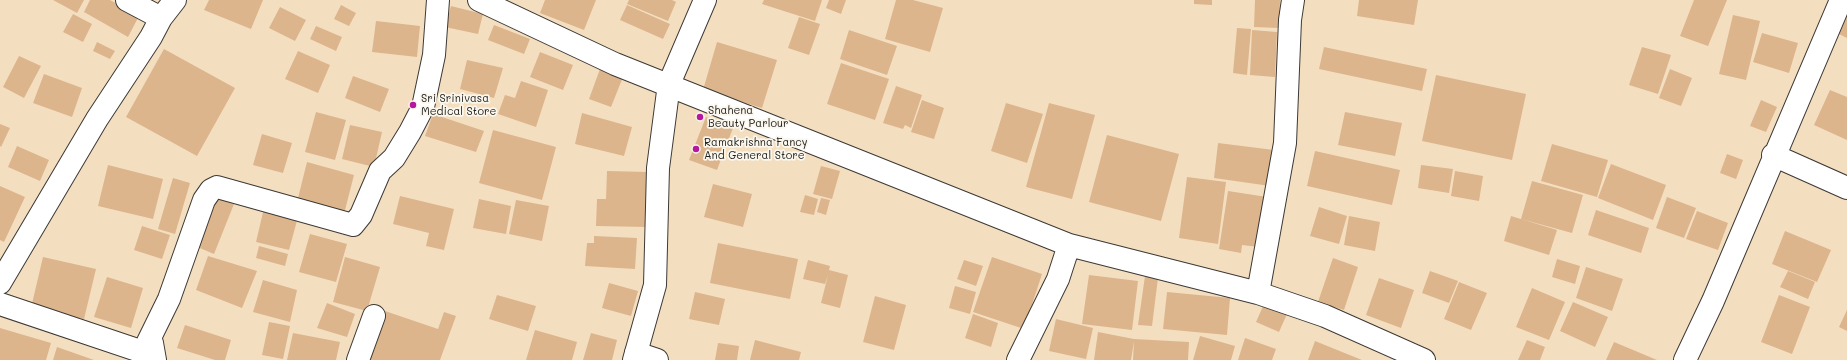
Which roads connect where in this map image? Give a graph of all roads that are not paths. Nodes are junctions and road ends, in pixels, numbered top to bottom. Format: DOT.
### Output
graph roads {
  1 [pos="127,0"];
  2 [pos="175,0"];
  3 [pos="438,0"];
  4 [pos="479,0"];
  5 [pos="705,0"];
  6 [pos="1293,0"];
  7 [pos="1841,0"];
  8 [pos="161,18"];
  9 [pos="669,84"];
  10 [pos="1774,155"];
  11 [pos="1847,188"];
  12 [pos="1069,245"];
  13 [pos="0,283"];
  14 [pos="1258,293"];
  15 [pos="0,304"];
  16 [pos="374,316"];
  17 [pos="149,356"];
  18 [pos="635,356"];
  19 [pos="358,360"];
  20 [pos="657,360"];
  21 [pos="1018,360"];
  22 [pos="1424,360"];
  23 [pos="1685,360"];
  1 -- 8 [label="street"];
  2 -- 8 [label="street"];
  3 -- 17 [label="street"];
  4 -- 9 [label="street"];
  5 -- 9 [label="street"];
  6 -- 14 [label="street"];
  7 -- 10 [label="street"];
  8 -- 13 [label="street"];
  9 -- 12 [label="street"];
  9 -- 18 [label="street"];
  10 -- 11 [label="street"];
  10 -- 23 [label="street"];
  12 -- 14 [label="street"];
  12 -- 21 [label="street"];
  14 -- 22 [label="street"];
  15 -- 17 [label="street"];
  16 -- 19 [label="street"];
  18 -- 20 [label="street"];
}
